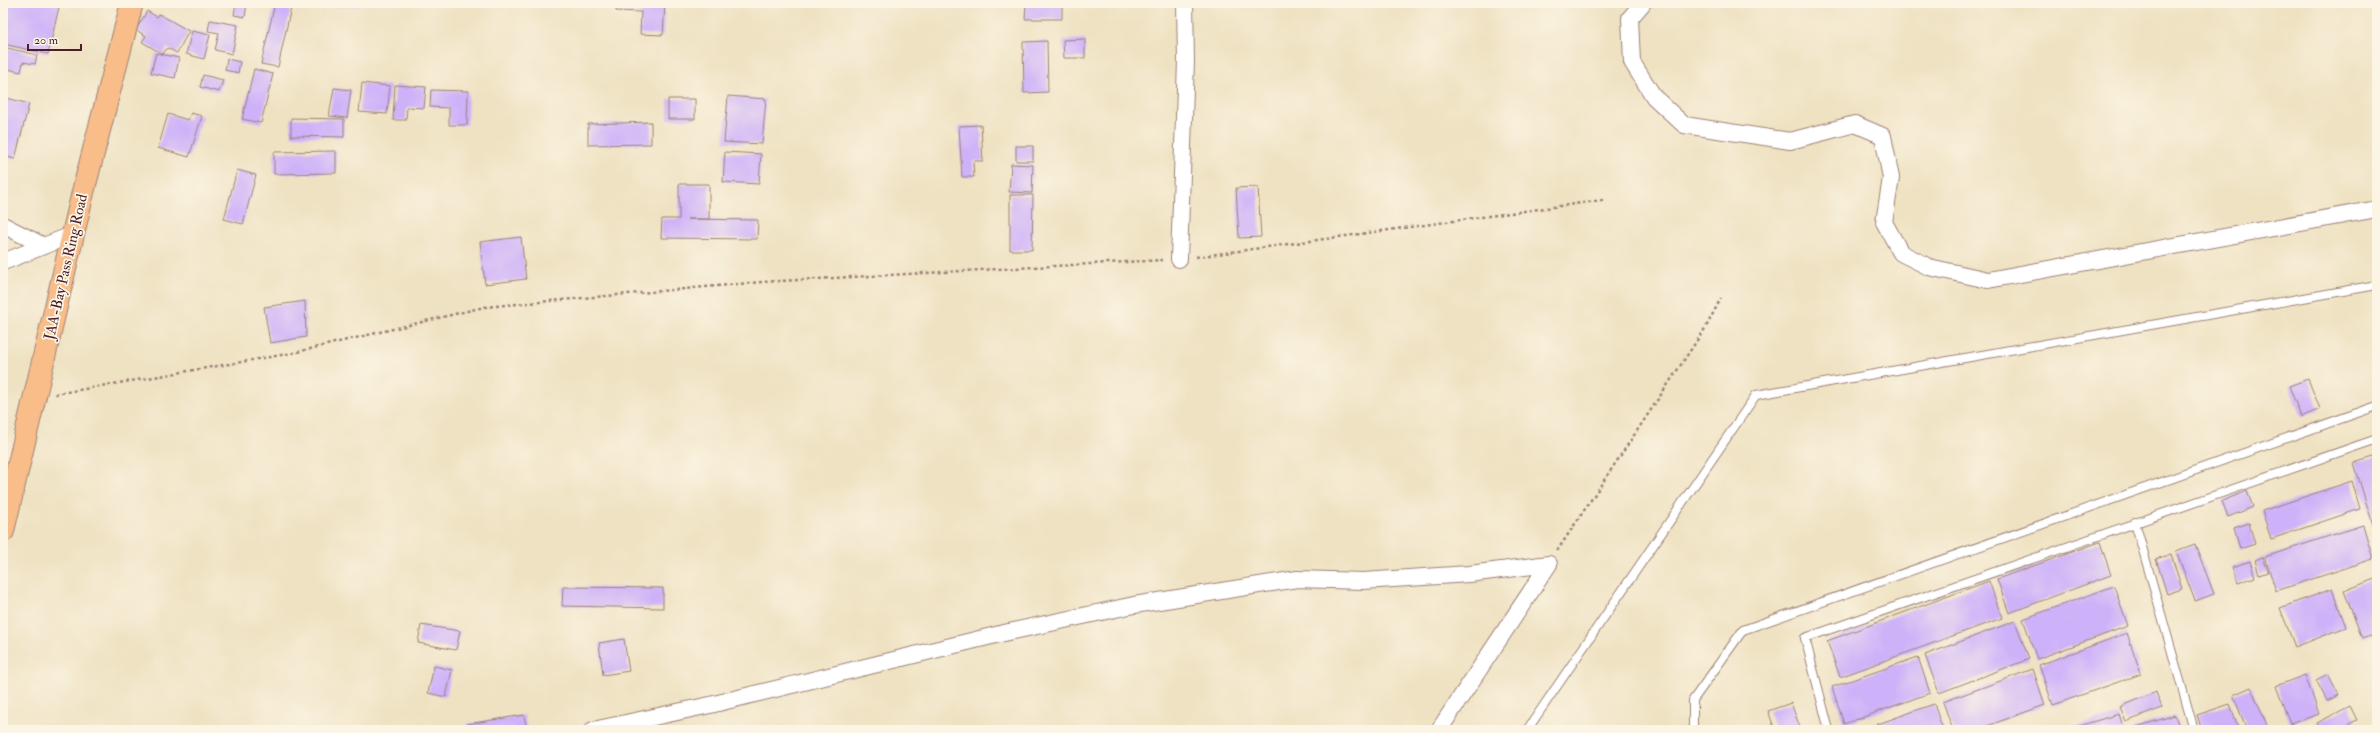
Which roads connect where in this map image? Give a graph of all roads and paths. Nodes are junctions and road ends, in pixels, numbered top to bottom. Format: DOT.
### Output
graph roads {
  1 [pos="132,3"];
  2 [pos="1185,3"];
  3 [pos="1643,3"];
  4 [pos="1602,200"];
  5 [pos="2377,209"];
  6 [pos="3,225"];
  7 [pos="74,234"];
  8 [pos="44,246"];
  9 [pos="1179,259"];
  10 [pos="3,262"];
  11 [pos="2377,285"];
  12 [pos="1721,298"];
  13 [pos="36,397"];
  14 [pos="2377,406"];
  15 [pos="2377,439"];
  16 [pos="2135,522"];
  17 [pos="3,530"];
  18 [pos="1549,564"];
  19 [pos="593,730"];
  20 [pos="1439,730"];
  21 [pos="1527,730"];
  22 [pos="1694,730"];
  23 [pos="1829,730"];
  24 [pos="2194,730"];
  1 -- 7 [label="highway, JAA-Bay Pass Ring Road"];
  2 -- 9 [label="street"];
  3 -- 5 [label="street"];
  4 -- 9 [label="path"];
  6 -- 8 [label="street"];
  7 -- 8 [label="street"];
  7 -- 13 [label="highway, JAA-Bay Pass Ring Road"];
  8 -- 10 [label="street"];
  9 -- 13 [label="path"];
  11 -- 21 [label="lane"];
  12 -- 18 [label="path"];
  13 -- 17 [label="highway, JAA-Bay Pass Ring Road"];
  14 -- 22 [label="lane"];
  15 -- 16 [label="lane"];
  16 -- 23 [label="lane"];
  16 -- 24 [label="lane"];
  18 -- 19 [label="street"];
  18 -- 20 [label="street"];
}
